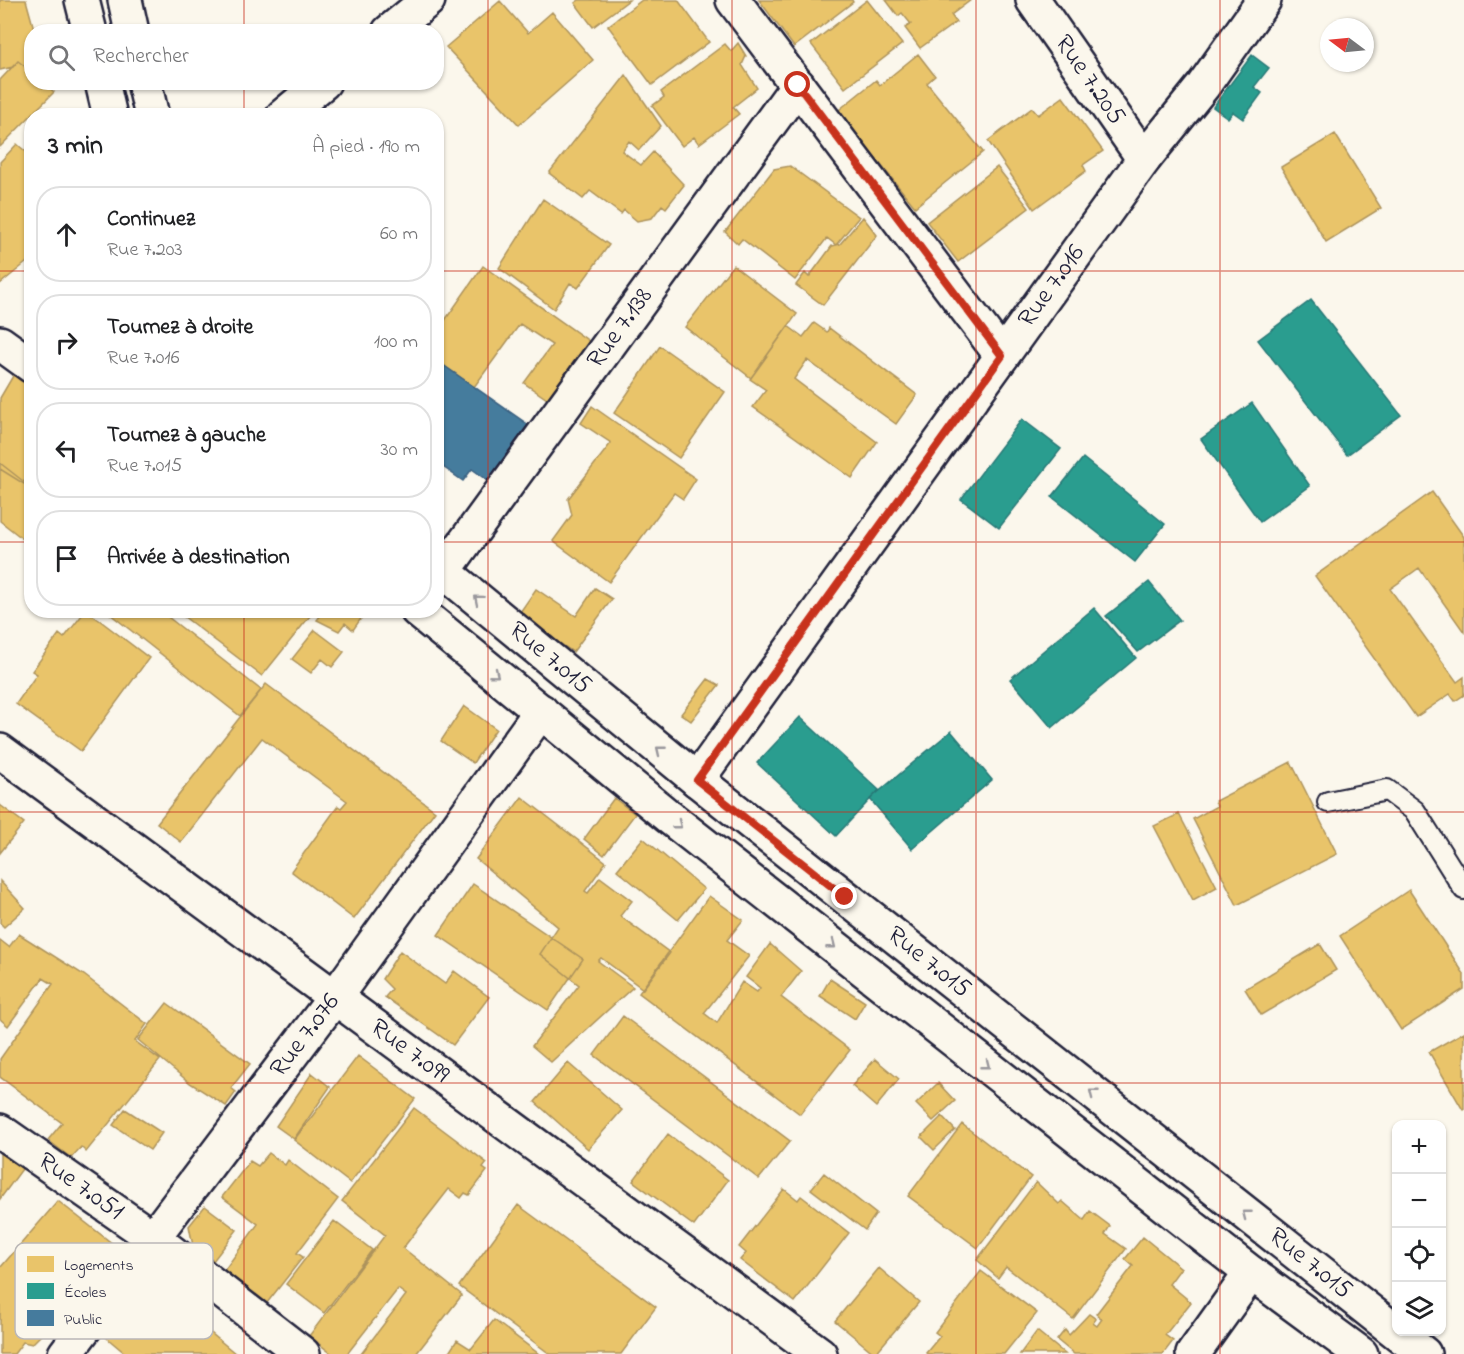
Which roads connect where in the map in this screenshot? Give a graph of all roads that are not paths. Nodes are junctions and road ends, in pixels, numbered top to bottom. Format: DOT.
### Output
graph roads {
  1 [pos="82,0"];
  2 [pos="124,0"];
  3 [pos="428,0"];
  4 [pos="734,0"];
  5 [pos="1033,0"];
  6 [pos="1264,0"];
  7 [pos="88,24"];
  8 [pos="130,24"];
  9 [pos="398,24"];
  10 [pos="798,85"];
  11 [pos="104,90"];
  12 [pos="146,90"];
  13 [pos="314,90"];
  14 [pos="108,108"];
  15 [pos="150,108"];
  16 [pos="293,108"];
  17 [pos="1144,159"];
  18 [pos="0,343"];
  19 [pos="1002,356"];
  20 [pos="24,360"];
  21 [pos="444,563"];
  22 [pos="444,571"];
  23 [pos="427,618"];
  24 [pos="541,711"];
  25 [pos="0,751"];
  26 [pos="697,780"];
  27 [pos="1328,802"];
  28 [pos="1464,889"];
  29 [pos="335,997"];
  30 [pos="0,1131"];
  31 [pos="152,1237"];
  32 [pos="147,1243"];
  33 [pos="160,1243"];
  34 [pos="1251,1272"];
  35 [pos="213,1284"];
  36 [pos="75,1339"];
  37 [pos="64,1354"];
  38 [pos="303,1354"];
  39 [pos="820,1354"];
  40 [pos="1193,1354"];
  41 [pos="1361,1354"];
  42 [pos="1424,1354"];
  1 -- 7 [label="street"];
  2 -- 8 [label="street"];
  3 -- 9 [label="street"];
  4 -- 10 [label="street"];
  5 -- 17 [label="street, Rue 7.205"];
  6 -- 17 [label="street, Rue 7.016"];
  10 -- 19 [label="street"];
  10 -- 21 [label="street, Rue 7.138"];
  11 -- 14 [label="street"];
  12 -- 15 [label="street"];
  13 -- 16 [label="street"];
  17 -- 19 [label="street, Rue 7.016"];
  18 -- 20 [label="street"];
  19 -- 26 [label="street, Rue 7.016"];
  26 -- 22 [label="street, Rue 7.015, one-way"];
  23 -- 24 [label="street, Rue 7.015, one-way"];
  24 -- 29 [label="street, Rue 7.076"];
  24 -- 34 [label="street, Rue 7.015, one-way"];
  25 -- 29 [label="street, Rue 7.099"];
  42 -- 26 [label="street, Rue 7.015, one-way"];
  27 -- 28 [label="lane"];
  29 -- 31 [label="street, Rue 7.076"];
  29 -- 39 [label="street, Rue 7.099"];
  30 -- 31 [label="street, Rue 7.051"];
  31 -- 32 [label="street, Rue 7.076"];
  31 -- 33 [label="street, Rue 7.051"];
  34 -- 40 [label="street"];
  34 -- 41 [label="street, Rue 7.015"];
  35 -- 38 [label="street, Rue 7.051"];
  36 -- 37 [label="street, Rue 7.076"];
}
